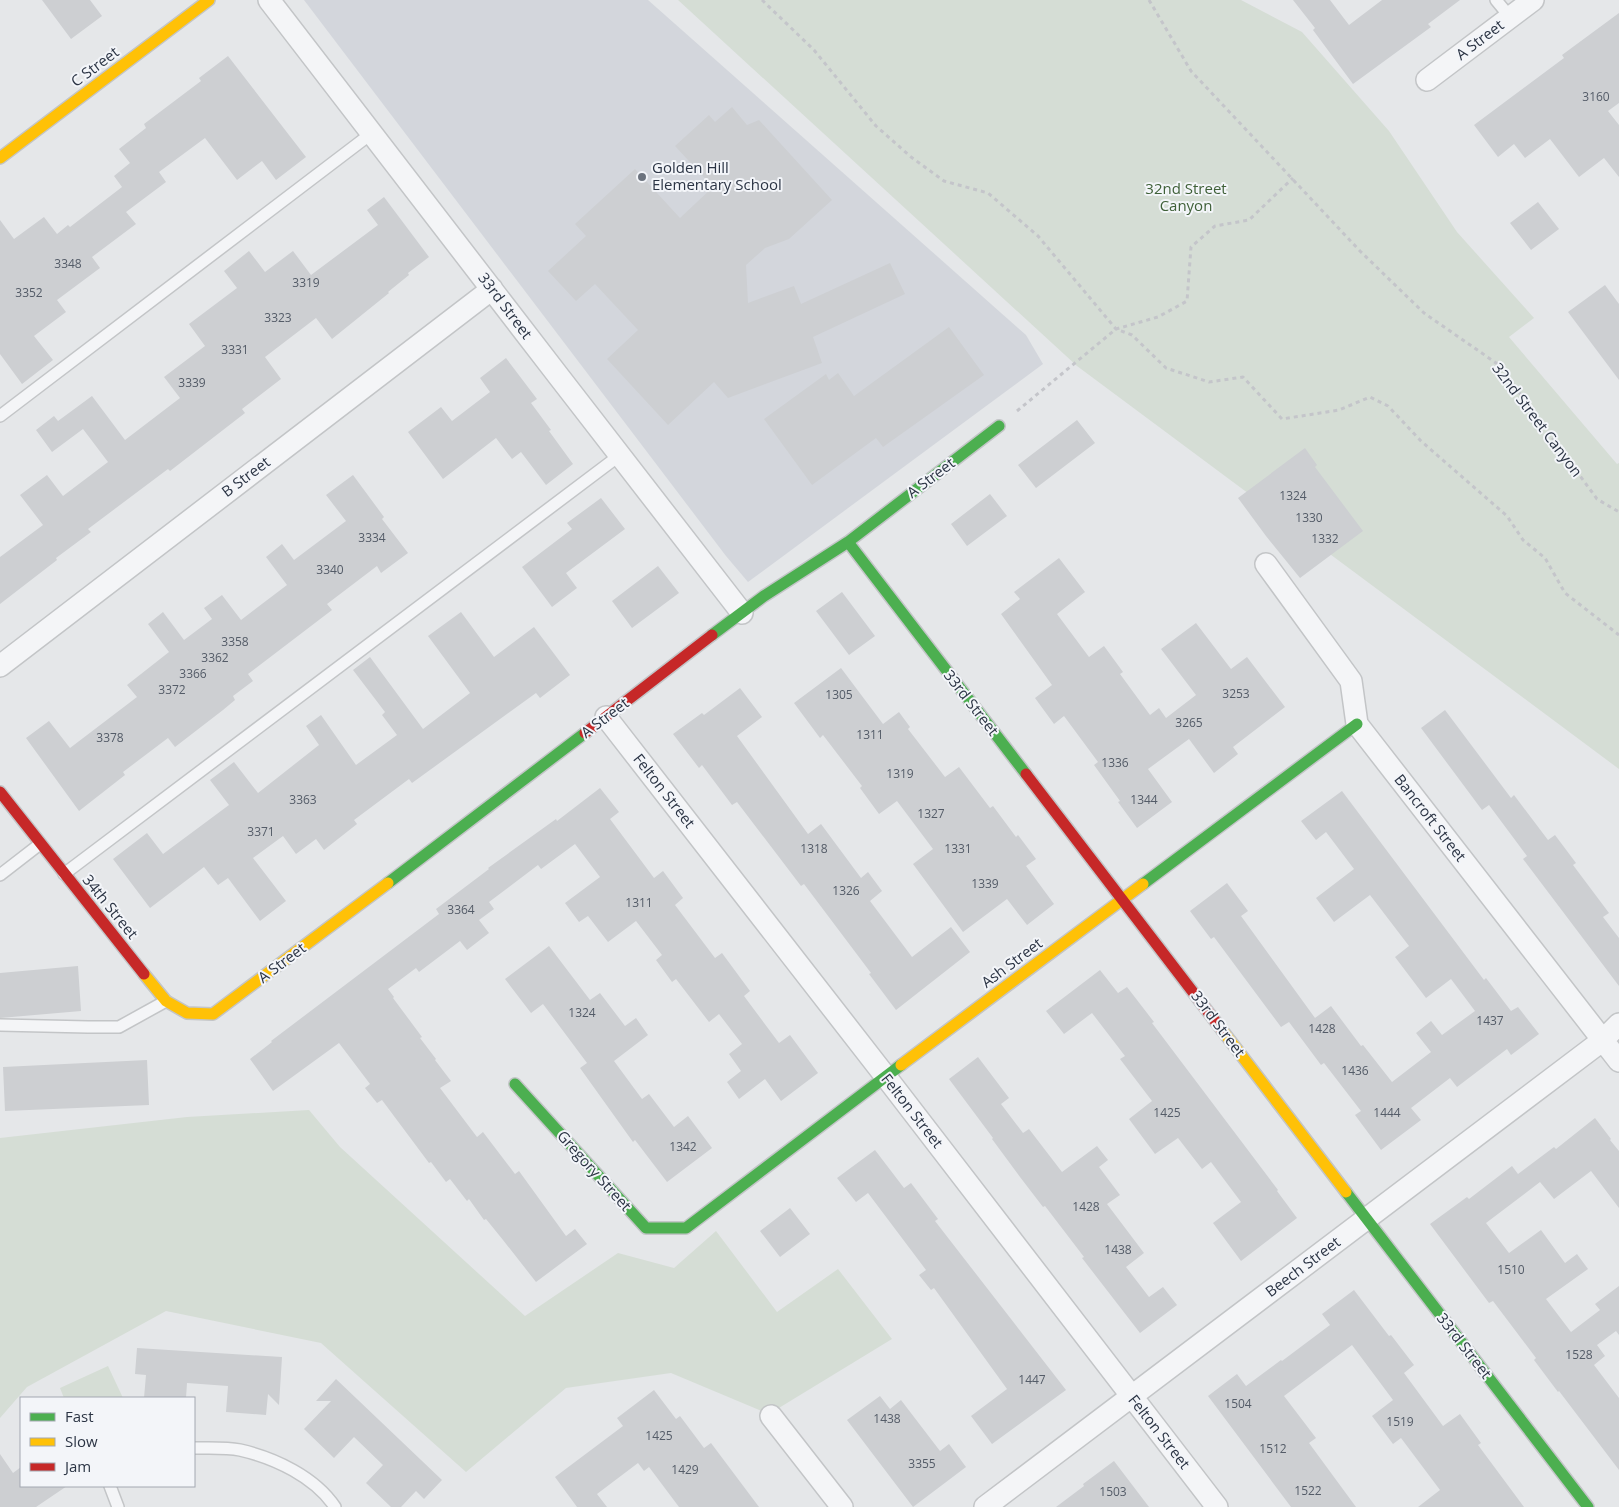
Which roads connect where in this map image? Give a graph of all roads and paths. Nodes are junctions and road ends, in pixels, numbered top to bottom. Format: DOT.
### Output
graph roads {
  1 [pos="208,0"];
  2 [pos="268,0"];
  3 [pos="762,0"];
  4 [pos="1149,0"];
  5 [pos="1496,0"];
  6 [pos="1533,0"];
  7 [pos="1510,18"];
  8 [pos="1427,80"];
  9 [pos="372,133"];
  10 [pos="0,158"];
  11 [pos="1293,178"];
  12 [pos="492,289"];
  13 [pos="1116,329"];
  14 [pos="0,416"];
  15 [pos="999,426"];
  16 [pos="620,455"];
  17 [pos="1619,512"];
  18 [pos="848,542"];
  19 [pos="1266,564"];
  20 [pos="742,613"];
  21 [pos="1619,635"];
  22 [pos="0,666"];
  23 [pos="606,717"];
  24 [pos="1357,724"];
  25 [pos="0,792"];
  26 [pos="40,844"];
  27 [pos="64,874"];
  28 [pos="0,875"];
  29 [pos="1122,899"];
  30 [pos="166,1002"];
  31 [pos="213,1014"];
  32 [pos="1619,1024"];
  33 [pos="0,1025"];
  34 [pos="1603,1040"];
  35 [pos="1619,1061"];
  36 [pos="886,1077"];
  37 [pos="515,1084"];
  38 [pos="1367,1219"];
  39 [pos="686,1228"];
  40 [pos="1131,1396"];
  41 [pos="771,1416"];
  42 [pos="195,1448"];
  43 [pos="110,1487"];
  44 [pos="118,1507"];
  45 [pos="336,1507"];
  46 [pos="842,1507"];
  47 [pos="985,1507"];
  48 [pos="1217,1507"];
  49 [pos="1588,1507"];
  1 -- 10 [label="street, C Street"];
  2 -- 9 [label="street, 33rd Street"];
  3 -- 13 [label="path"];
  4 -- 11 [label="path, 32nd Street Canyon"];
  5 -- 7 [label="lane"];
  6 -- 7 [label="street, A Street"];
  7 -- 8 [label="street, A Street"];
  9 -- 12 [label="street, 33rd Street"];
  9 -- 14 [label="lane"];
  11 -- 13 [label="path"];
  11 -- 17 [label="path, 32nd Street Canyon"];
  12 -- 16 [label="street, 33rd Street"];
  12 -- 22 [label="street, B Street"];
  13 -- 15 [label="path"];
  13 -- 21 [label="path"];
  15 -- 18 [label="street, A Street"];
  16 -- 20 [label="street, 33rd Street"];
  16 -- 27 [label="lane"];
  18 -- 20 [label="street, A Street"];
  18 -- 29 [label="street, 33rd Street"];
  19 -- 24 [label="street, Bancroft Street"];
  20 -- 23 [label="street, A Street"];
  23 -- 31 [label="street, A Street"];
  23 -- 36 [label="street, Felton Street"];
  24 -- 29 [label="street, Ash Street"];
  24 -- 34 [label="street, Bancroft Street"];
  25 -- 26 [label="street, 34th Street"];
  26 -- 27 [label="street, 34th Street"];
  26 -- 28 [label="lane"];
  27 -- 30 [label="street, 34th Street"];
  29 -- 36 [label="street, Ash Street"];
  29 -- 38 [label="street, 33rd Street"];
  30 -- 31 [label="street, 34th Street"];
  30 -- 33 [label="lane"];
  32 -- 34 [label="street, Beech Street"];
  34 -- 35 [label="street, Bancroft Street"];
  34 -- 38 [label="street, Beech Street"];
  36 -- 39 [label="street, Ash Street"];
  36 -- 40 [label="street, Felton Street"];
  37 -- 39 [label="street, Gregory Street"];
  38 -- 40 [label="street, Beech Street"];
  38 -- 49 [label="street, 33rd Street"];
  40 -- 47 [label="street, Beech Street"];
  40 -- 48 [label="street, Felton Street"];
  41 -- 46 [label="street"];
  42 -- 45 [label="lane"];
  43 -- 44 [label="lane"];
}
